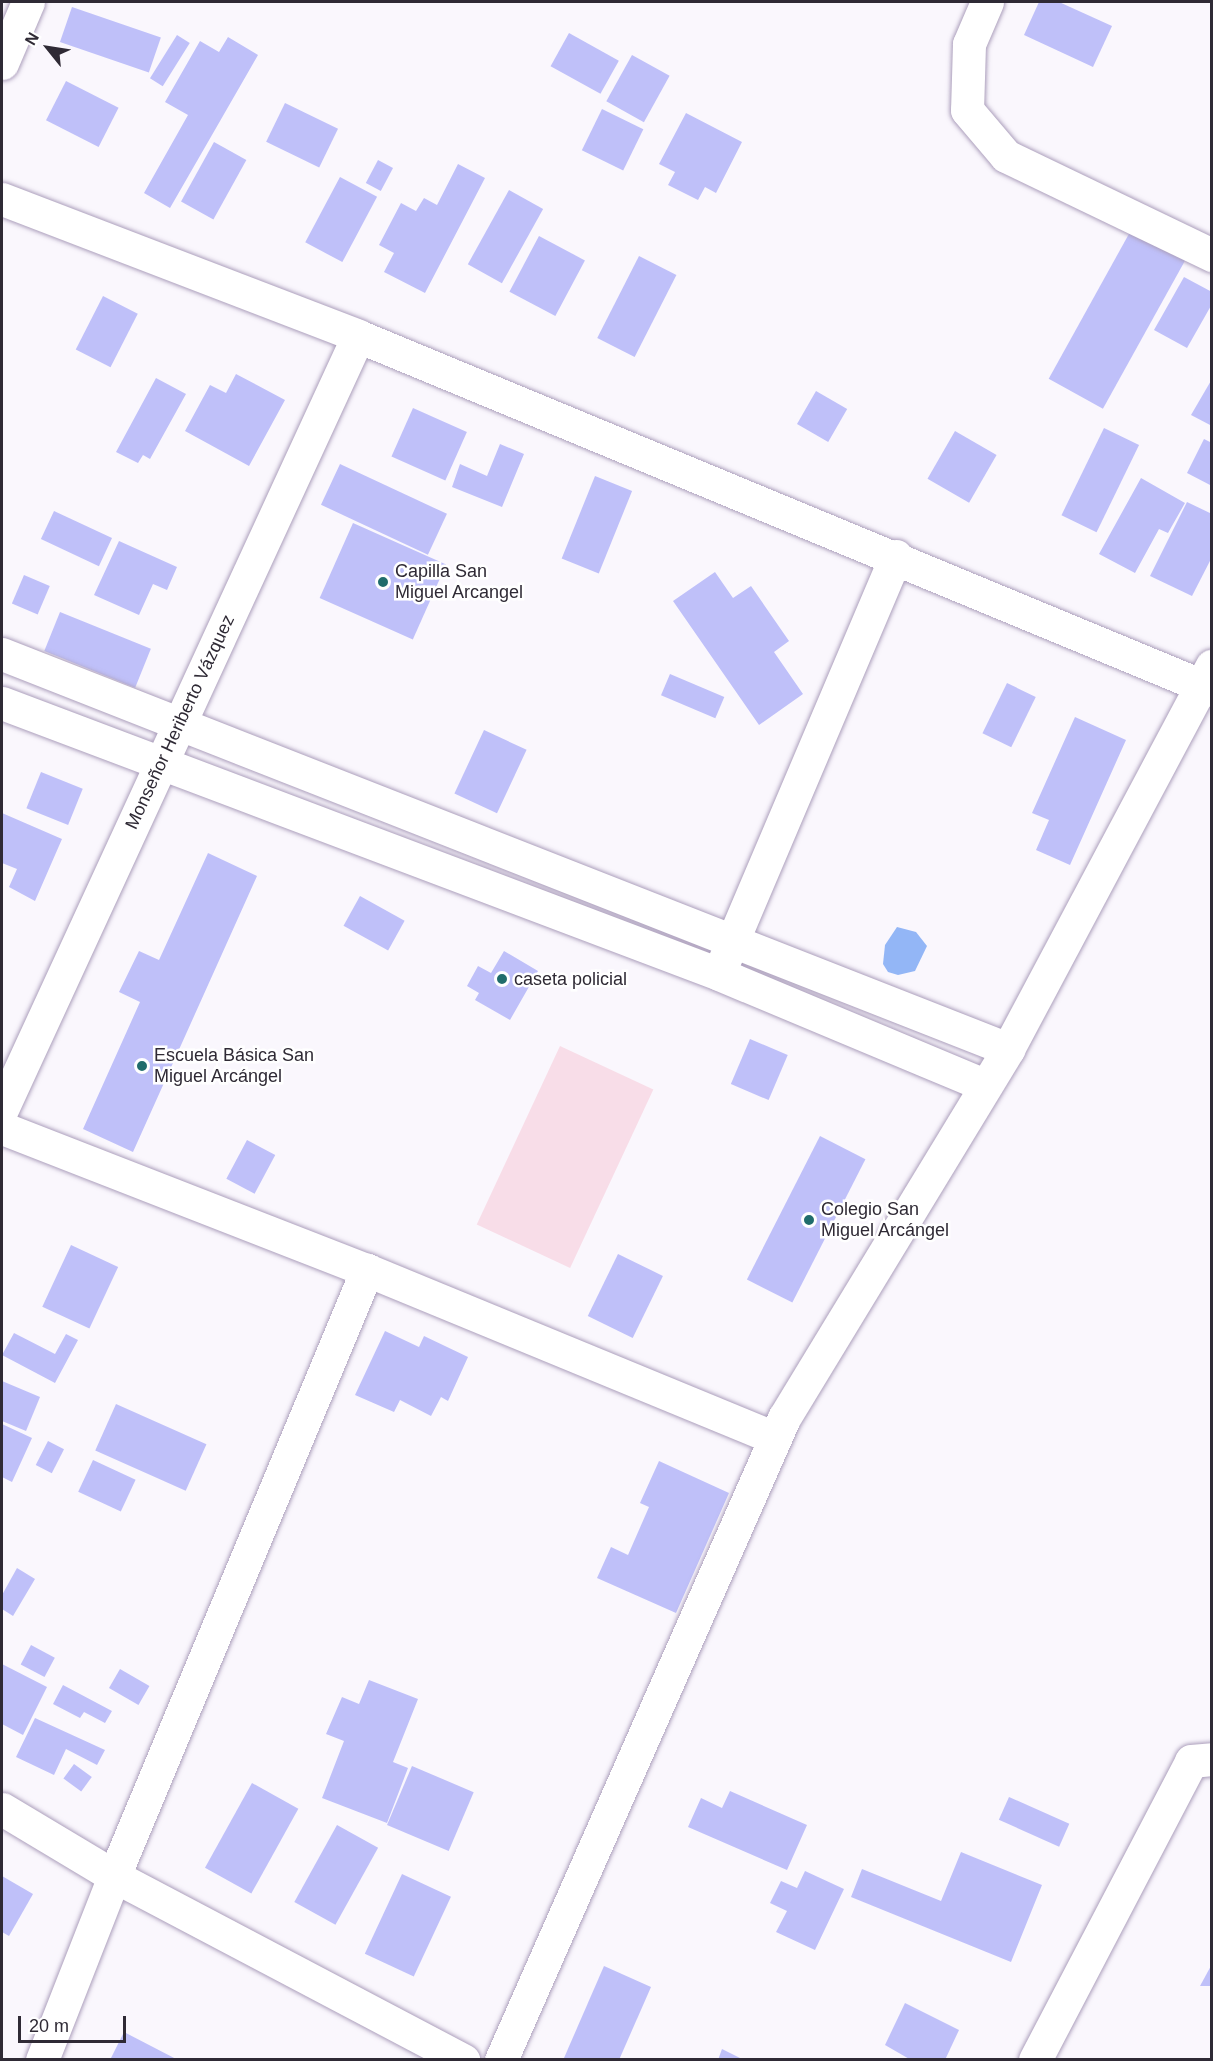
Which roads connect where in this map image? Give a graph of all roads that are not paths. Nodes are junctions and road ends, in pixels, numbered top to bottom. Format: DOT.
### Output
graph roads {
  1 [pos="28,2"];
  2 [pos="987,2"];
  3 [pos="2,63"];
  4 [pos="2,199"];
  5 [pos="1212,255"];
  6 [pos="358,336"];
  7 [pos="896,556"];
  8 [pos="2,654"];
  9 [pos="1208,681"];
  10 [pos="2,703"];
  11 [pos="178,725"];
  12 [pos="161,763"];
  13 [pos="732,941"];
  14 [pos="719,974"];
  15 [pos="1008,1048"];
  16 [pos="985,1085"];
  17 [pos="2,1108"];
  18 [pos="2,1128"];
  19 [pos="367,1270"];
  20 [pos="775,1438"];
  21 [pos="1212,1759"];
  22 [pos="2,1809"];
  23 [pos="114,1876"];
  24 [pos="42,2060"];
  25 [pos="463,2060"];
  26 [pos="501,2060"];
  27 [pos="1035,2060"];
  1 -- 3 [label="street"];
  2 -- 5 [label="street"];
  4 -- 6 [label="street"];
  6 -- 7 [label="street"];
  6 -- 11 [label="street, Monseñor Heriberto Vázquez"];
  7 -- 9 [label="street"];
  7 -- 13 [label="street"];
  8 -- 11 [label="street"];
  9 -- 15 [label="street"];
  10 -- 12 [label="street"];
  11 -- 12 [label="street, Monseñor Heriberto Vázquez"];
  11 -- 13 [label="street"];
  12 -- 14 [label="street"];
  12 -- 17 [label="street, Monseñor Heriberto Vázquez"];
  13 -- 14 [label="street"];
  13 -- 15 [label="street"];
  14 -- 16 [label="street"];
  15 -- 16 [label="street"];
  16 -- 20 [label="street"];
  18 -- 19 [label="street"];
  19 -- 20 [label="street"];
  19 -- 23 [label="street"];
  20 -- 26 [label="street"];
  21 -- 27 [label="street"];
  22 -- 23 [label="street"];
  23 -- 24 [label="street"];
  23 -- 25 [label="street"];
}
